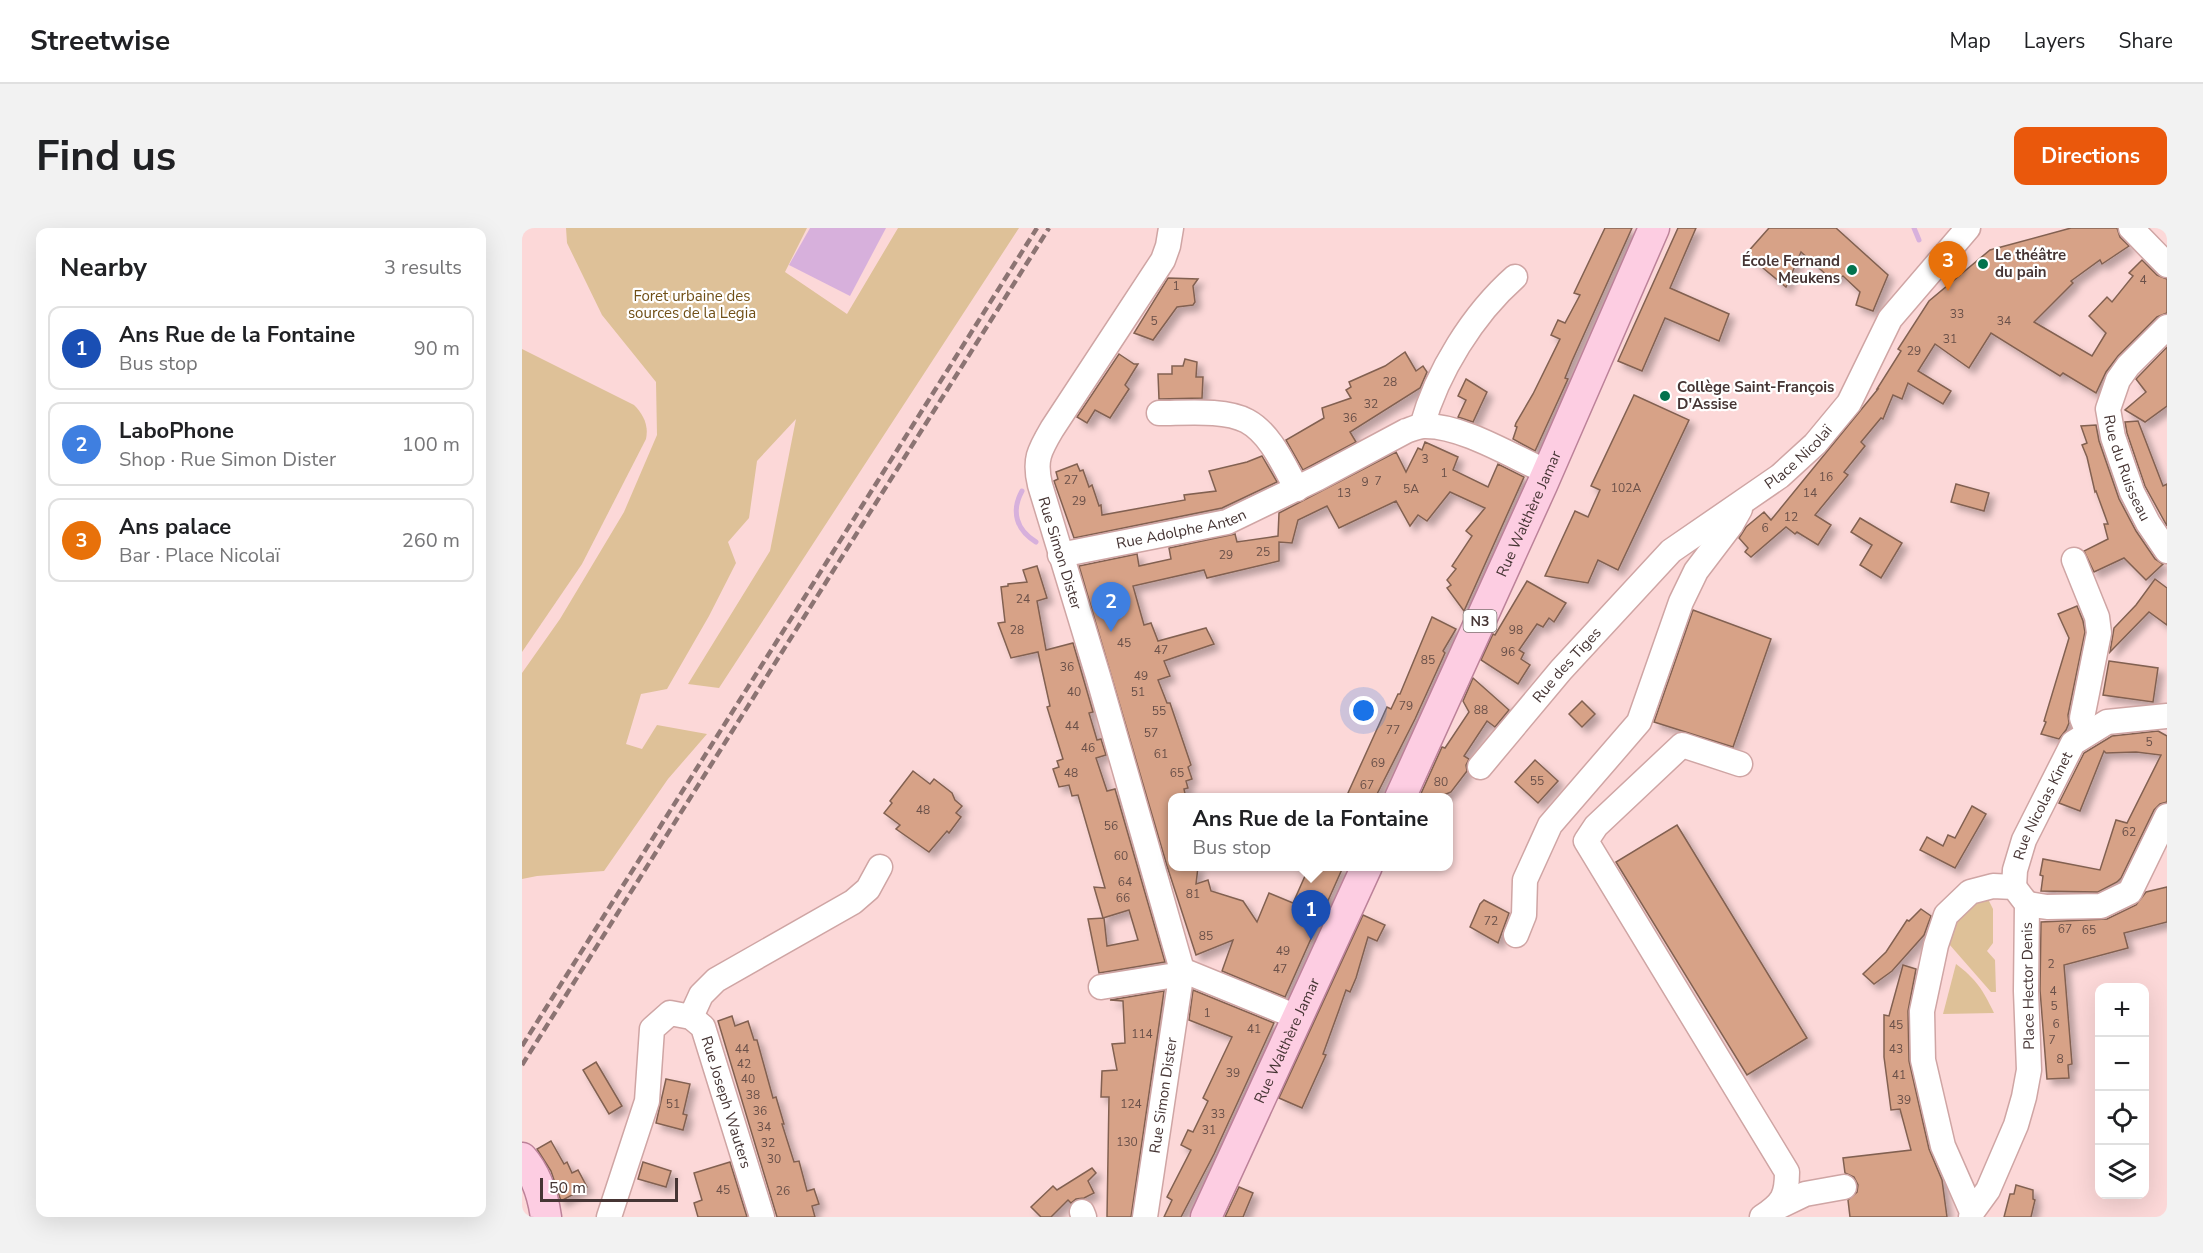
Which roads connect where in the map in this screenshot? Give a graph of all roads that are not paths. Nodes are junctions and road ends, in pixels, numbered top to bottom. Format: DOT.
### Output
graph roads {
  1 [pos="1170,228"];
  2 [pos="1654,228"];
  3 [pos="1968,228"];
  4 [pos="2132,228"];
  5 [pos="2167,265"];
  6 [pos="1515,277"];
  7 [pos="2166,329"];
  8 [pos="1159,413"];
  9 [pos="1422,426"];
  10 [pos="1547,472"];
  11 [pos="1297,489"];
  12 [pos="1743,501"];
  13 [pos="2167,551"];
  14 [pos="1060,555"];
  15 [pos="2073,560"];
  16 [pos="1656,566"];
  17 [pos="2167,716"];
  18 [pos="2088,734"];
  19 [pos="1740,764"];
  20 [pos="1480,767"];
  21 [pos="1402,793"];
  22 [pos="2167,816"];
  23 [pos="880,867"];
  24 [pos="1365,871"];
  25 [pos="2021,896"];
  26 [pos="1516,935"];
  27 [pos="1182,972"];
  28 [pos="1101,987"];
  29 [pos="691,1017"];
  30 [pos="1297,1017"];
  31 [pos="522,1158"];
  32 [pos="1844,1187"];
  33 [pos="1768,1213"];
  34 [pos="1972,1214"];
  35 [pos="546,1217"];
  36 [pos="609,1217"];
  37 [pos="762,1217"];
  38 [pos="1145,1217"];
  39 [pos="1206,1217"];
  1 -- 14 [label="street, Rue Simon Dister"];
  2 -- 10 [label="main road, Rue Walthère Jamar / N3"];
  3 -- 12 [label="street, Place Nicolaï"];
  4 -- 5 [label="street"];
  6 -- 9 [label="street"];
  7 -- 13 [label="street, Rue du Ruisseau"];
  8 -- 11 [label="street"];
  9 -- 10 [label="street, Rue Adolphe Anten"];
  9 -- 11 [label="street, Rue Adolphe Anten"];
  10 -- 21 [label="main road, Rue Walthère Jamar / N3"];
  11 -- 14 [label="street, Rue Adolphe Anten"];
  12 -- 16 [label="street, Place Nicolaï"];
  12 -- 26 [label="street"];
  14 -- 27 [label="street, Rue Simon Dister"];
  15 -- 18 [label="street"];
  16 -- 20 [label="street, Rue des Tiges"];
  17 -- 18 [label="street, Rue Nicolas Kinet"];
  18 -- 25 [label="street, Rue Nicolas Kinet"];
  19 -- 33 [label="street"];
  22 -- 25 [label="street"];
  23 -- 29 [label="street"];
  24 -- 30 [label="main road, Rue Walthère Jamar"];
  25 -- 34 [label="street, Place Hector Denis"];
  25 -- 34 [label="street, Place Hector Denis"];
  27 -- 28 [label="street"];
  27 -- 30 [label="street"];
  27 -- 38 [label="street, Rue Simon Dister"];
  29 -- 36 [label="street"];
  29 -- 37 [label="street, Rue Joseph Wauters"];
  30 -- 39 [label="main road, Rue Walthère Jamar"];
  31 -- 35 [label="main road"];
  32 -- 33 [label="street"];
}
